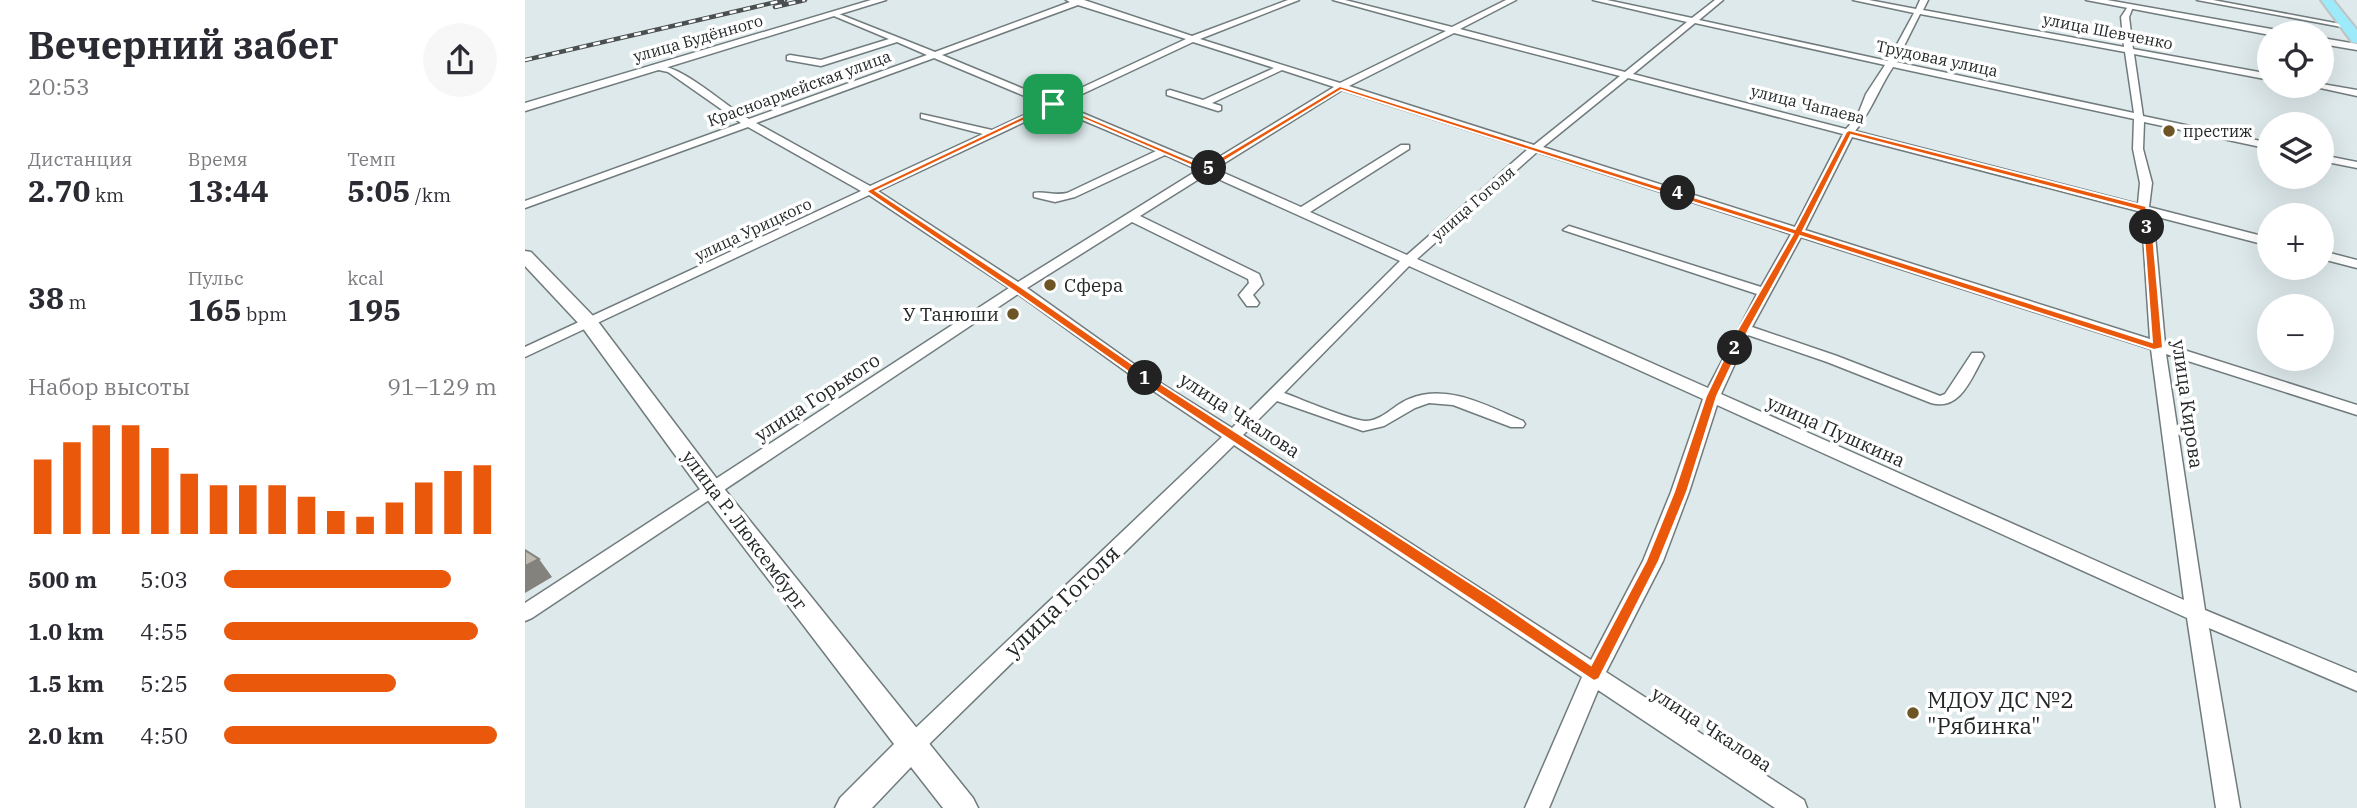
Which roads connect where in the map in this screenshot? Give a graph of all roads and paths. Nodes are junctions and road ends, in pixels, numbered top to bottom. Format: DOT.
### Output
graph roads {
  1 [pos="881,0"];
  2 [pos="1295,0"];
  3 [pos="1337,0"];
  4 [pos="1512,0"];
  5 [pos="1597,0"];
  6 [pos="1719,0"];
  7 [pos="1857,0"];
  8 [pos="2091,0"];
  9 [pos="2201,0"];
  10 [pos="2327,0"];
  11 [pos="1077,1"];
  12 [pos="1920,6"];
  13 [pos="2129,7"];
  14 [pos="837,14"];
  15 [pos="1692,21"];
  16 [pos="2347,26"];
  17 [pos="2257,29"];
  18 [pos="1453,30"];
  19 [pos="1195,38"];
  20 [pos="897,39"];
  21 [pos="2357,39"];
  22 [pos="2334,43"];
  23 [pos="2357,47"];
  24 [pos="2130,51"];
  25 [pos="933,55"];
  26 [pos="790,58"];
  27 [pos="1890,64"];
  28 [pos="657,66"];
  29 [pos="1282,67"];
  30 [pos="1624,75"];
  31 [pos="2257,75"];
  32 [pos="1340,88"];
  33 [pos="2334,89"];
  34 [pos="1170,93"];
  35 [pos="2357,93"];
  36 [pos="1204,103"];
  37 [pos="1053,104"];
  38 [pos="525,107"];
  39 [pos="1218,108"];
  40 [pos="923,116"];
  41 [pos="2139,118"];
  42 [pos="751,122"];
  43 [pos="1849,132"];
  44 [pos="993,133"];
  45 [pos="2257,143"];
  46 [pos="1405,147"];
  47 [pos="1535,149"];
  48 [pos="1165,152"];
  49 [pos="2334,160"];
  50 [pos="2357,165"];
  51 [pos="1206,170"];
  52 [pos="870,191"];
  53 [pos="1038,195"];
  54 [pos="525,205"];
  55 [pos="2143,208"];
  56 [pos="1301,212"];
  57 [pos="1132,217"];
  58 [pos="1569,230"];
  59 [pos="1798,233"];
  60 [pos="2257,239"];
  61 [pos="525,256"];
  62 [pos="2334,258"];
  63 [pos="1407,261"];
  64 [pos="2357,264"];
  65 [pos="1018,289"];
  66 [pos="1764,292"];
  67 [pos="1252,303"];
  68 [pos="589,323"];
  69 [pos="1744,329"];
  70 [pos="2158,348"];
  71 [pos="525,353"];
  72 [pos="1977,356"];
  73 [pos="1274,395"];
  74 [pos="1711,396"];
  75 [pos="2357,410"];
  76 [pos="1517,424"];
  77 [pos="1234,435"];
  78 [pos="713,489"];
  79 [pos="525,614"];
  80 [pos="2196,614"];
  81 [pos="1594,675"];
  82 [pos="2357,682"];
  83 [pos="912,746"];
  84 [pos="851,808"];
  85 [pos="962,808"];
  86 [pos="1537,808"];
  87 [pos="1795,808"];
  88 [pos="2228,808"];
  1 -- 14 [label="street, улица Будённого"];
  2 -- 19 [label="street, улица Урицкого"];
  3 -- 18 [label="street, улица Чапаева"];
  4 -- 18 [label="street, улица Горького"];
  5 -- 15 [label="street, Трудовая улица"];
  6 -- 15 [label="street, улица Гоголя"];
  7 -- 12 [label="street, улица Шевченко"];
  8 -- 13 [label="street"];
  9 -- 16 [label="street"];
  10 -- 16 [label="main road"];
  11 -- 19 [label="street"];
  11 -- 25 [label="street, Красноармейская улица"];
  12 -- 24 [label="street, улица Шевченко"];
  12 -- 27 [label="street"];
  13 -- 17 [label="street"];
  13 -- 24 [label="street, улица Кирова"];
  14 -- 20 [label="street, улица Пушкина"];
  14 -- 28 [label="street, улица Будённого"];
  15 -- 27 [label="street, Трудовая улица"];
  15 -- 30 [label="street, улица Гоголя"];
  16 -- 21 [label="main road"];
  18 -- 30 [label="street, улица Чапаева"];
  18 -- 32 [label="street, улица Горького"];
  19 -- 29 [label="street"];
  19 -- 37 [label="street, улица Урицкого"];
  20 -- 25 [label="street, улица Пушкина"];
  20 -- 26 [label="street"];
  22 -- 23 [label="street"];
  24 -- 31 [label="street, улица Шевченко"];
  24 -- 41 [label="street, улица Кирова"];
  25 -- 37 [label="street, улица Пушкина"];
  25 -- 42 [label="street, Красноармейская улица"];
  27 -- 41 [label="street, Трудовая улица"];
  27 -- 43 [label="street"];
  28 -- 38 [label="street, улица Будённого"];
  28 -- 42 [label="street, улица Чкалова"];
  29 -- 32 [label="street"];
  29 -- 36 [label="street"];
  30 -- 43 [label="street, улица Чапаева"];
  30 -- 47 [label="street, улица Гоголя"];
  32 -- 47 [label="street"];
  32 -- 51 [label="street, улица Горького"];
  33 -- 35 [label="street"];
  34 -- 36 [label="street"];
  36 -- 39 [label="street"];
  37 -- 44 [label="street, улица Урицкого"];
  37 -- 48 [label="street, улица Пушкина"];
  40 -- 44 [label="street"];
  41 -- 45 [label="street, Трудовая улица"];
  41 -- 55 [label="street, улица Кирова"];
  42 -- 52 [label="street, улица Чкалова"];
  42 -- 54 [label="street, Красноармейская улица"];
  43 -- 55 [label="street, улица Чапаева"];
  43 -- 59 [label="street"];
  44 -- 52 [label="street, улица Урицкого"];
  46 -- 56 [label="street"];
  47 -- 59 [label="street"];
  47 -- 63 [label="street, улица Гоголя"];
  48 -- 51 [label="street, улица Пушкина"];
  48 -- 53 [label="street"];
  49 -- 50 [label="street"];
  51 -- 56 [label="street, улица Пушкина"];
  51 -- 57 [label="street, улица Горького"];
  52 -- 65 [label="street, улица Чкалова"];
  52 -- 68 [label="street, улица Урицкого"];
  55 -- 60 [label="street, улица Чапаева"];
  55 -- 70 [label="street, улица Кирова"];
  56 -- 63 [label="street, улица Пушкина"];
  57 -- 65 [label="street, улица Горького"];
  57 -- 67 [label="street"];
  58 -- 66 [label="street"];
  59 -- 66 [label="street"];
  59 -- 70 [label="street"];
  61 -- 68 [label="street, улица Р. Люксембург"];
  62 -- 64 [label="street"];
  63 -- 73 [label="street, улица Гоголя"];
  63 -- 74 [label="street, улица Пушкина"];
  65 -- 77 [label="street, улица Чкалова"];
  65 -- 78 [label="street, улица Горького"];
  66 -- 69 [label="street"];
  68 -- 71 [label="street, улица Урицкого"];
  68 -- 78 [label="street, улица Р. Люксембург"];
  69 -- 72 [label="street"];
  69 -- 74 [label="street"];
  70 -- 75 [label="street"];
  70 -- 80 [label="street, улица Кирова"];
  73 -- 76 [label="street"];
  73 -- 77 [label="street, улица Гоголя"];
  74 -- 80 [label="street, улица Пушкина"];
  74 -- 81 [label="street"];
  77 -- 81 [label="street, улица Чкалова"];
  77 -- 83 [label="street, улица Гоголя"];
  78 -- 79 [label="street, улица Горького"];
  78 -- 83 [label="street, улица Р. Люксембург"];
  80 -- 82 [label="street, улица Пушкина"];
  80 -- 88 [label="street, улица Кирова"];
  81 -- 86 [label="street"];
  81 -- 87 [label="street, улица Чкалова"];
  83 -- 84 [label="street, улица Гоголя"];
  83 -- 85 [label="street, улица Р. Люксембург"];
}
